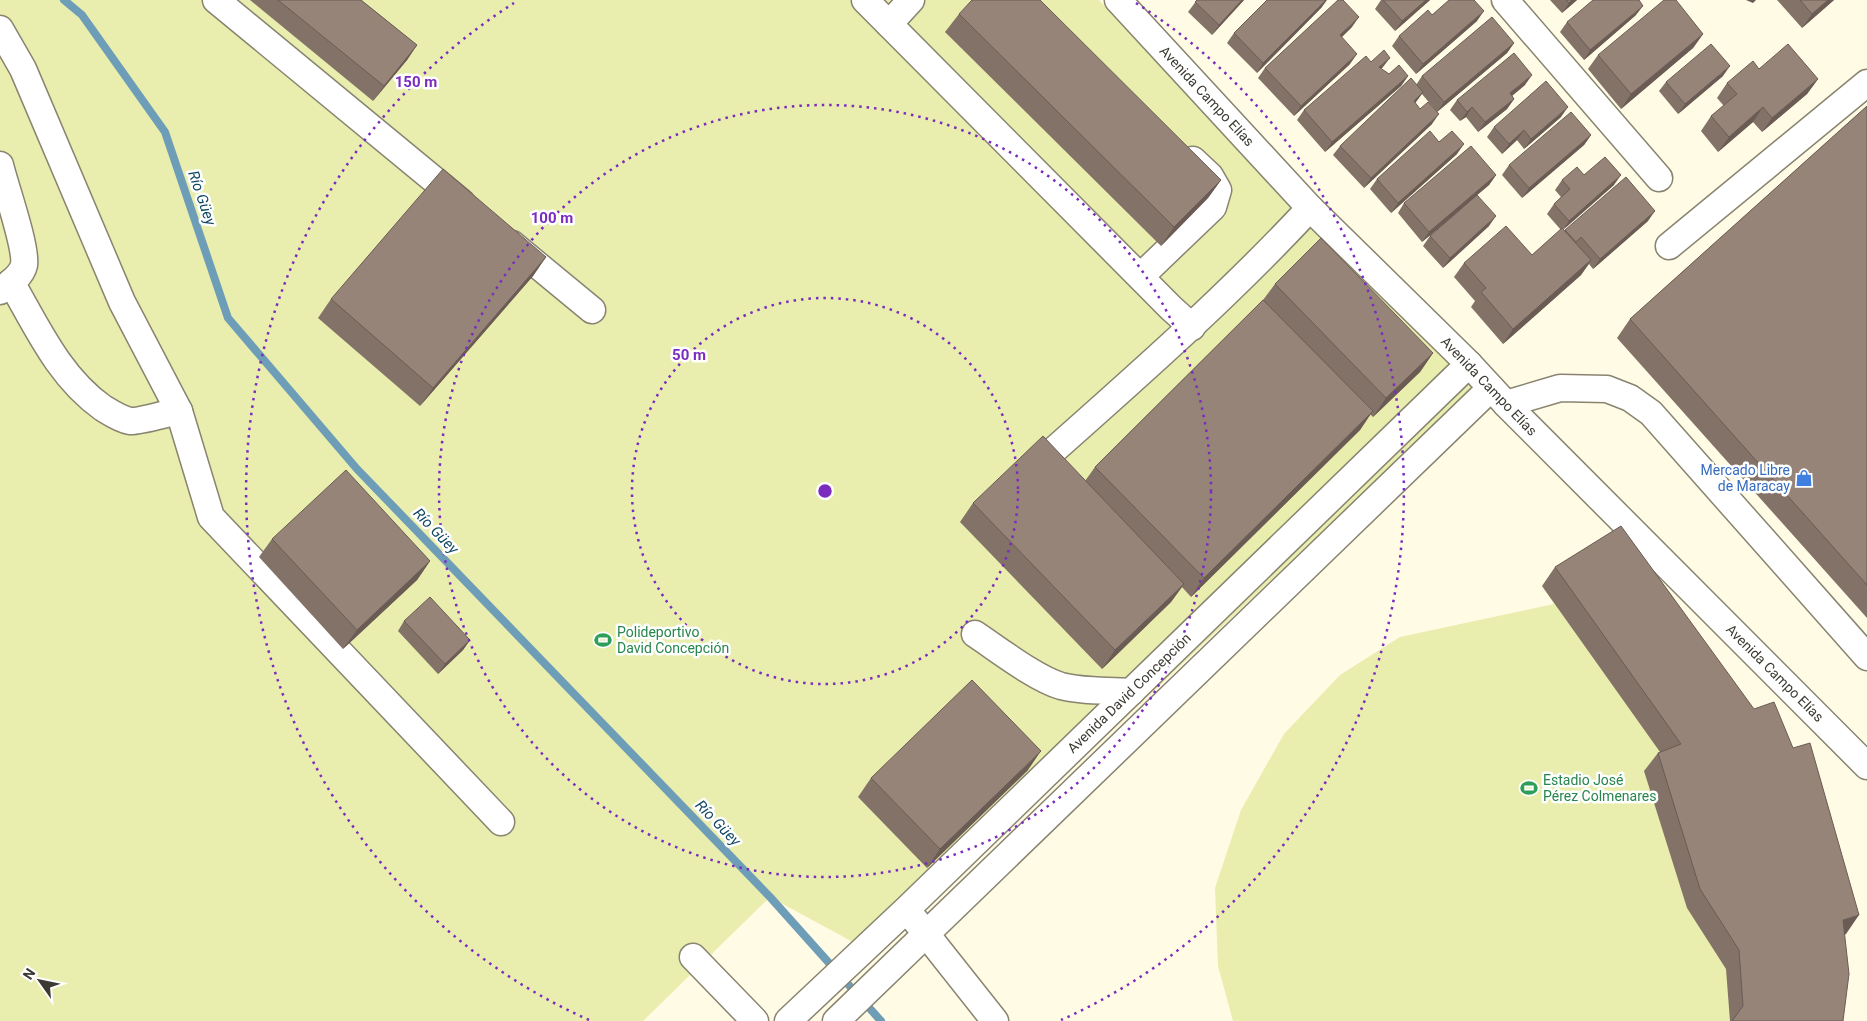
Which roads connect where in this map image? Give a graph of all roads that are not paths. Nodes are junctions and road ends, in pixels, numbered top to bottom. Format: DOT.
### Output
graph roads {
  1 [pos="216,0"];
  2 [pos="865,0"];
  3 [pos="911,0"];
  4 [pos="1118,0"];
  5 [pos="1505,0"];
  6 [pos="889,24"];
  7 [pos="0,29"];
  8 [pos="1867,83"];
  9 [pos="1175,142"];
  10 [pos="0,165"];
  11 [pos="1659,178"];
  12 [pos="1310,208"];
  13 [pos="1669,246"];
  14 [pos="1141,276"];
  15 [pos="5,286"];
  16 [pos="592,310"];
  17 [pos="1192,327"];
  18 [pos="1469,364"];
  19 [pos="1499,396"];
  20 [pos="179,411"];
  21 [pos="1054,450"];
  22 [pos="975,634"];
  23 [pos="1867,657"];
  24 [pos="1131,692"];
  25 [pos="1867,766"];
  26 [pos="502,822"];
  27 [pos="907,909"];
  28 [pos="926,934"];
  29 [pos="692,957"];
  30 [pos="755,1021"];
  31 [pos="788,1021"];
  32 [pos="836,1021"];
  33 [pos="995,1021"];
  1 -- 16 [label="street"];
  2 -- 6 [label="street"];
  3 -- 6 [label="street"];
  4 -- 12 [label="street, Avenida Campo Elías"];
  5 -- 11 [label="street"];
  6 -- 14 [label="street"];
  7 -- 20 [label="street"];
  8 -- 13 [label="street"];
  9 -- 14 [label="street"];
  10 -- 15 [label="street"];
  12 -- 17 [label="street"];
  12 -- 18 [label="street, Avenida Campo Elías"];
  14 -- 17 [label="street"];
  15 -- 20 [label="street"];
  17 -- 21 [label="street"];
  18 -- 19 [label="street, Avenida Campo Elías"];
  18 -- 24 [label="street, Avenida David Concepción"];
  19 -- 23 [label="street"];
  19 -- 25 [label="street, Avenida Campo Elías"];
  19 -- 28 [label="street"];
  20 -- 26 [label="street"];
  22 -- 24 [label="street"];
  24 -- 27 [label="street, Avenida David Concepción"];
  27 -- 28 [label="street"];
  27 -- 31 [label="street, Avenida David Concepción"];
  28 -- 32 [label="street"];
  28 -- 33 [label="street"];
  29 -- 30 [label="street"];
}
